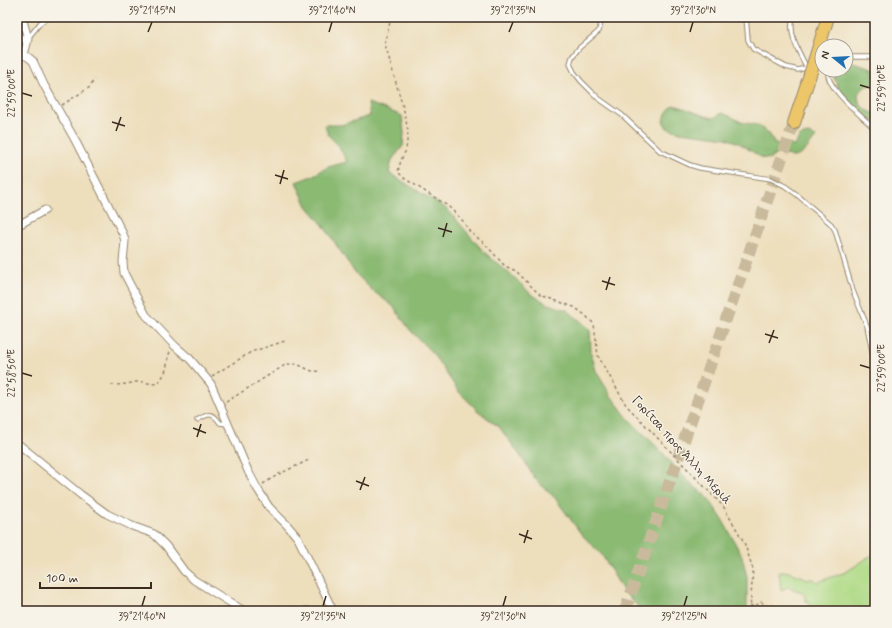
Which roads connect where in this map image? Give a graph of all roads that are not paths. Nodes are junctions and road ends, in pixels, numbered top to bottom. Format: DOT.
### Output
graph roads {
  1 [pos="22,17"];
  2 [pos="49,17"];
  3 [pos="602,17"];
  4 [pos="746,17"];
  5 [pos="793,17"];
  6 [pos="828,17"];
  7 [pos="17,30"];
  8 [pos="27,41"];
  9 [pos="24,55"];
  10 [pos="854,57"];
  11 [pos="875,57"];
  12 [pos="17,60"];
  13 [pos="814,66"];
  14 [pos="807,68"];
  15 [pos="828,78"];
  16 [pos="794,123"];
  17 [pos="875,129"];
  18 [pos="46,210"];
  19 [pos="17,226"];
  20 [pos="875,381"];
  21 [pos="875,407"];
  22 [pos="196,420"];
  23 [pos="228,424"];
  24 [pos="17,444"];
  25 [pos="244,611"];
  26 [pos="333,611"];
  1 -- 8 [label="street"];
  2 -- 8 [label="lane"];
  3 -- 20 [label="lane"];
  4 -- 14 [label="lane"];
  5 -- 14 [label="lane"];
  6 -- 16 [label="main road, bridge"];
  7 -- 8 [label="lane"];
  8 -- 9 [label="street"];
  9 -- 12 [label="street"];
  9 -- 23 [label="street"];
  10 -- 11 [label="lane"];
  13 -- 14 [label="lane"];
  15 -- 17 [label="lane"];
  18 -- 19 [label="street"];
  20 -- 21 [label="lane"];
  22 -- 23 [label="lane"];
  23 -- 26 [label="street"];
  24 -- 25 [label="street"];
}
